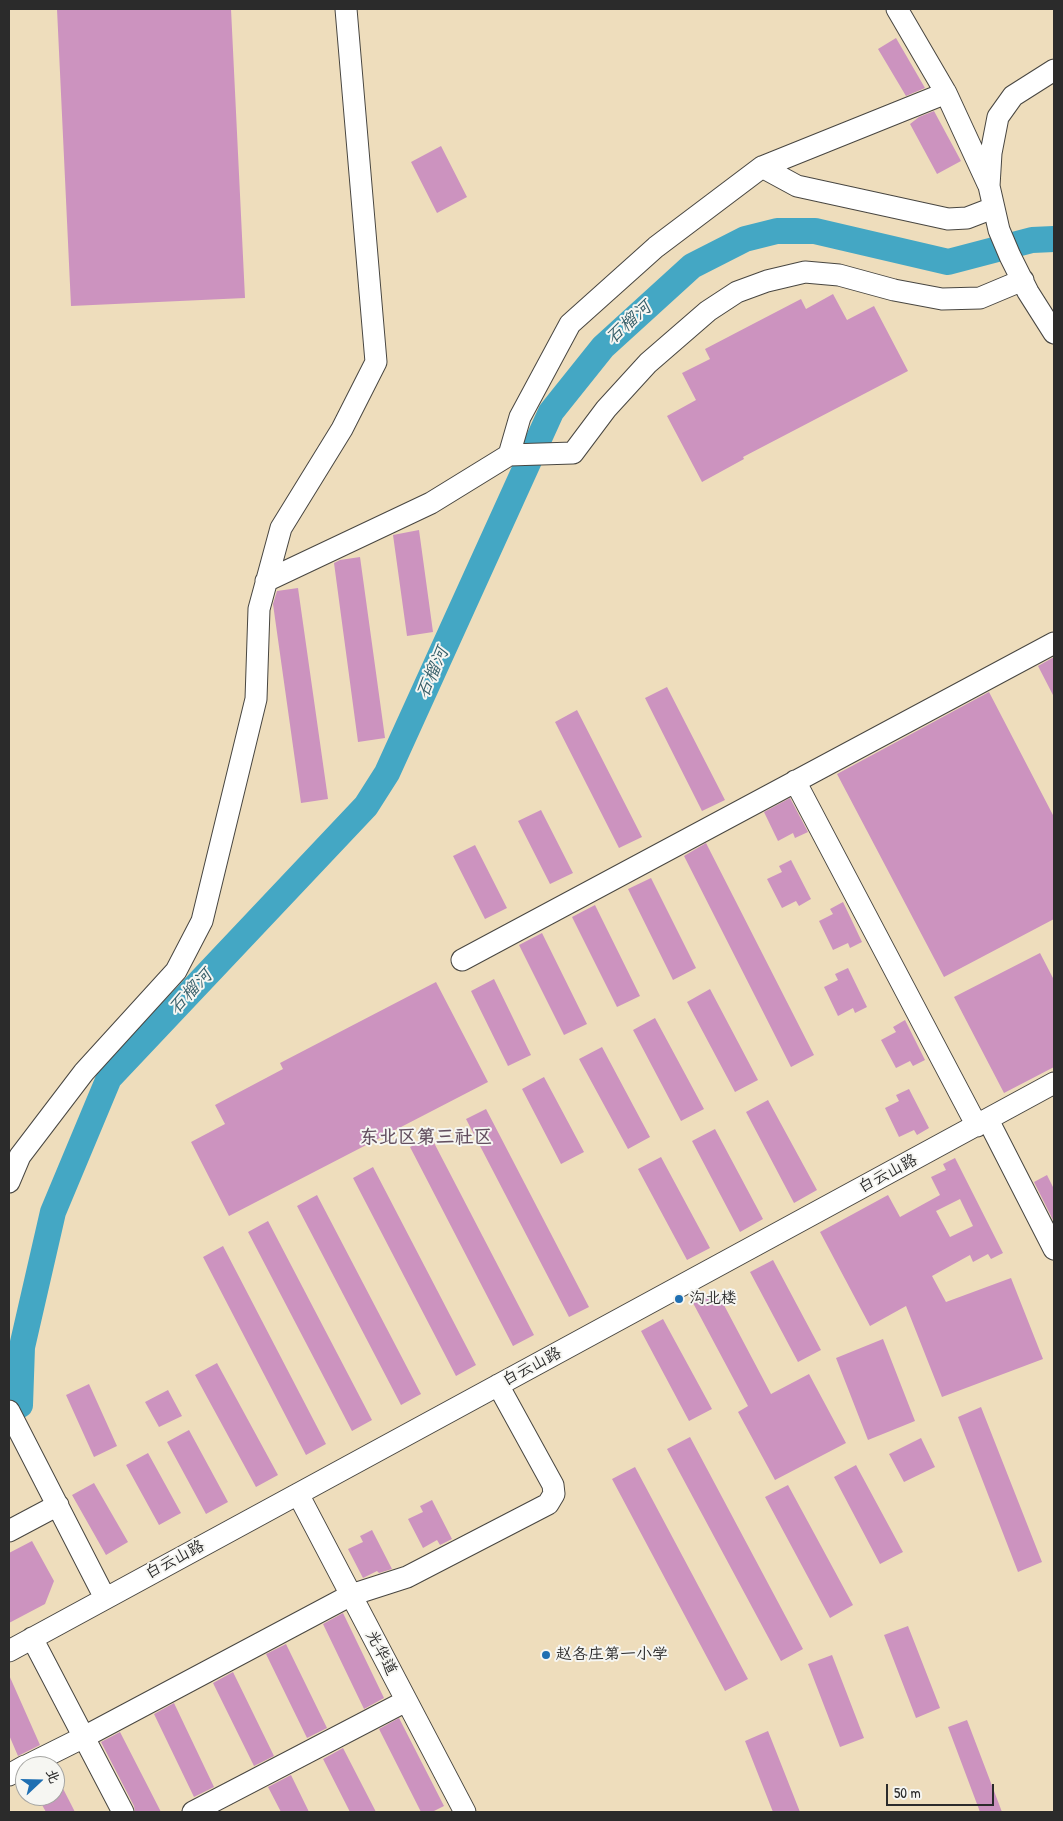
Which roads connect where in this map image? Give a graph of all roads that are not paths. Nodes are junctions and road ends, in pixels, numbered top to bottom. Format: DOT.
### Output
graph roads {
  1 [pos="346,9"];
  2 [pos="897,9"];
  3 [pos="1054,70"];
  4 [pos="946,93"];
  5 [pos="762,167"];
  6 [pos="989,186"];
  7 [pos="993,208"];
  8 [pos="1022,280"];
  9 [pos="1054,333"];
  10 [pos="512,454"];
  11 [pos="266,581"];
  12 [pos="1054,643"];
  13 [pos="795,781"];
  14 [pos="462,960"];
  15 [pos="1054,1083"];
  16 [pos="983,1123"];
  17 [pos="9,1182"];
  18 [pos="1054,1248"];
  19 [pos="498,1385"];
  20 [pos="9,1411"];
  21 [pos="298,1494"];
  22 [pos="58,1505"];
  23 [pos="9,1531"];
  24 [pos="351,1595"];
  25 [pos="105,1598"];
  26 [pos="32,1638"];
  27 [pos="9,1651"];
  28 [pos="406,1701"];
  29 [pos="84,1737"];
  30 [pos="45,1756"];
  31 [pos="458,1810"];
  32 [pos="123,1812"];
  33 [pos="193,1812"];
  1 -- 11 [label="street"];
  2 -- 4 [label="street"];
  3 -- 6 [label="street"];
  4 -- 5 [label="street"];
  4 -- 6 [label="street"];
  5 -- 7 [label="street"];
  5 -- 10 [label="street"];
  6 -- 7 [label="street"];
  7 -- 8 [label="street"];
  8 -- 9 [label="street"];
  8 -- 10 [label="street"];
  10 -- 11 [label="street"];
  11 -- 17 [label="street"];
  12 -- 13 [label="street"];
  13 -- 14 [label="street"];
  13 -- 16 [label="street"];
  15 -- 16 [label="street, 白云山路"];
  16 -- 18 [label="street"];
  16 -- 19 [label="street, 白云山路"];
  19 -- 21 [label="street, 白云山路"];
  19 -- 24 [label="street"];
  20 -- 22 [label="street"];
  21 -- 24 [label="street, 光华道"];
  21 -- 25 [label="street, 白云山路"];
  22 -- 23 [label="street"];
  22 -- 25 [label="street"];
  24 -- 28 [label="street, 光华道"];
  24 -- 29 [label="street"];
  25 -- 26 [label="street, 白云山路"];
  26 -- 27 [label="street, 白云山路"];
  26 -- 29 [label="street"];
  28 -- 31 [label="street, 光华道"];
  28 -- 33 [label="street"];
  29 -- 30 [label="street"];
  29 -- 32 [label="street"];
}
